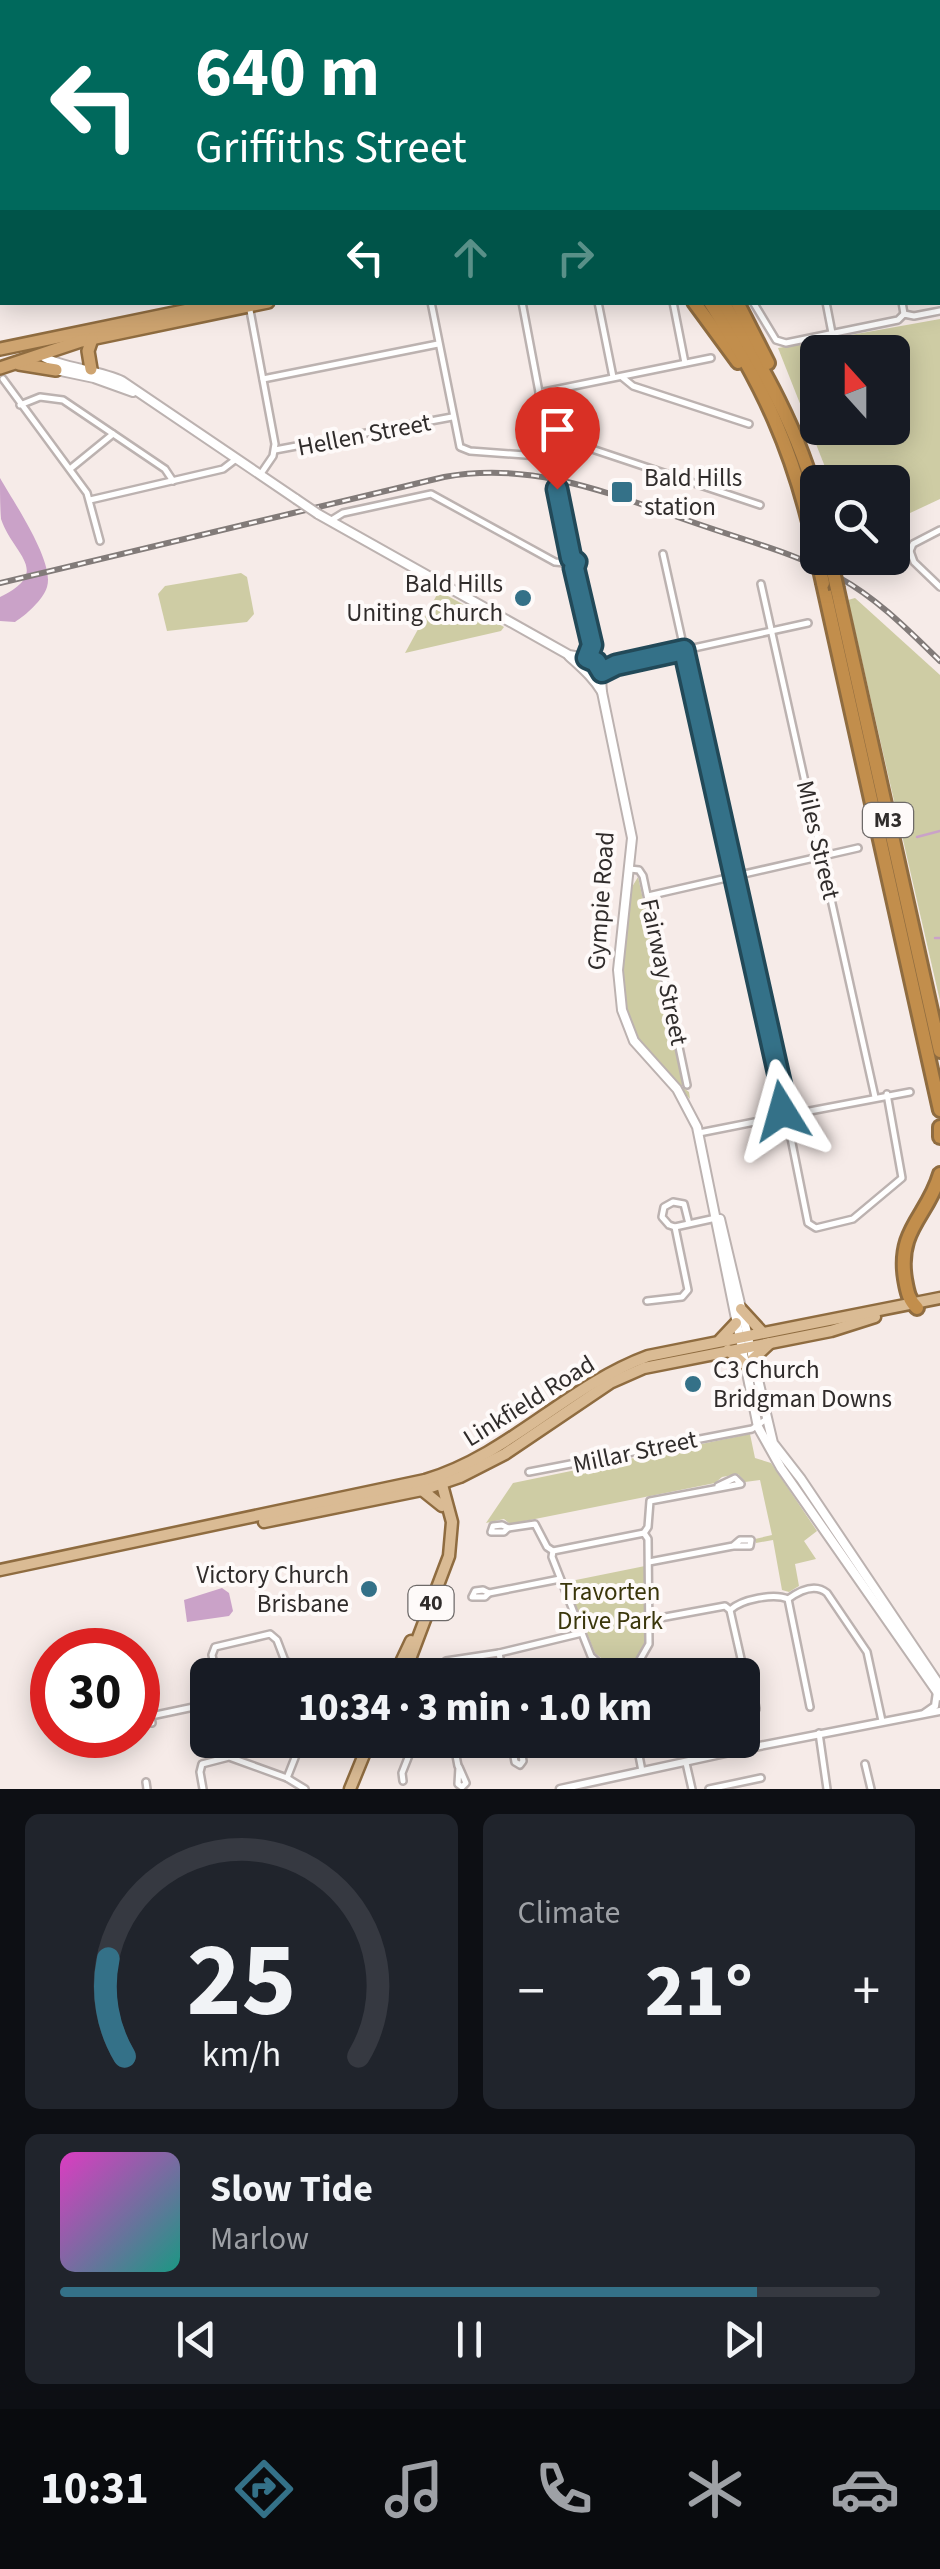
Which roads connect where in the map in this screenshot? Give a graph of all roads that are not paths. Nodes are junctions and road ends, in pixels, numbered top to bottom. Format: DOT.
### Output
graph roads {
  1 [pos="215,305"];
  2 [pos="244,305"];
  3 [pos="248,305"];
  4 [pos="431,305"];
  5 [pos="523,305"];
  6 [pos="599,305"];
  7 [pos="674,305"];
  8 [pos="696,305"];
  9 [pos="712,305"];
  10 [pos="725,305"];
  11 [pos="739,305"];
  12 [pos="755,305"];
  13 [pos="827,305"];
  14 [pos="902,305"];
  15 [pos="940,311"];
  16 [pos="904,314"];
  17 [pos="832,333"];
  18 [pos="92,339"];
  19 [pos="438,344"];
  20 [pos="36,348"];
  21 [pos="0,349"];
  22 [pos="711,358"];
  23 [pos="685,363"];
  24 [pos="14,364"];
  25 [pos="92,369"];
  26 [pos="56,370"];
  27 [pos="2,373"];
  28 [pos="617,377"];
  29 [pos="263,380"];
  30 [pos="539,393"];
  31 [pos="138,394"];
  32 [pos="20,404"];
  33 [pos="452,417"];
  34 [pos="749,424"];
  35 [pos="779,427"];
  36 [pos="113,434"];
  37 [pos="548,438"];
  38 [pos="275,450"];
  39 [pos="236,459"];
  40 [pos="806,464"];
  41 [pos="70,469"];
  42 [pos="260,475"];
  43 [pos="172,481"];
  44 [pos="800,486"];
  45 [pos="557,489"];
  46 [pos="90,500"];
  47 [pos="760,505"];
  48 [pos="333,524"];
  49 [pos="940,530"];
  50 [pos="100,541"];
  51 [pos="910,551"];
  52 [pos="663,554"];
  53 [pos="571,558"];
  54 [pos="565,564"];
  55 [pos="574,568"];
  56 [pos="826,575"];
  57 [pos="830,575"];
  58 [pos="761,584"];
  59 [pos="830,586"];
  60 [pos="940,588"];
  61 [pos="808,623"];
  62 [pos="771,632"];
  63 [pos="684,650"];
  64 [pos="593,667"];
  65 [pos="858,848"];
  66 [pos="821,857"];
  67 [pos="630,869"];
  68 [pos="734,876"];
  69 [pos="648,896"];
  70 [pos="940,1051"];
  71 [pos="688,1085"];
  72 [pos="910,1092"];
  73 [pos="887,1094"];
  74 [pos="874,1096"];
  75 [pos="786,1109"];
  76 [pos="940,1110"];
  77 [pos="794,1114"];
  78 [pos="780,1117"];
  79 [pos="788,1123"];
  80 [pos="940,1127"];
  81 [pos="699,1133"];
  82 [pos="940,1137"];
  83 [pos="940,1174"];
  84 [pos="716,1214"];
  85 [pos="689,1224"];
  86 [pos="676,1227"];
  87 [pos="940,1300"];
  88 [pos="647,1301"];
  89 [pos="912,1302"];
  90 [pos="894,1306"];
  91 [pos="741,1309"];
  92 [pos="736,1323"];
  93 [pos="762,1332"];
  94 [pos="770,1342"];
  95 [pos="737,1343"];
  96 [pos="748,1362"];
  97 [pos="754,1415"];
  98 [pos="761,1424"];
  99 [pos="740,1430"];
  100 [pos="471,1472"];
  101 [pos="529,1472"];
  102 [pos="437,1480"];
  103 [pos="718,1486"];
  104 [pos="422,1490"];
  105 [pos="444,1502"];
  106 [pos="508,1528"];
  107 [pos="644,1533"];
  108 [pos="732,1546"];
  109 [pos="553,1551"];
  110 [pos="80,1553"];
  111 [pos="648,1562"];
  112 [pos="0,1570"];
  113 [pos="560,1579"];
  114 [pos="489,1592"];
  115 [pos="788,1599"];
  116 [pos="730,1610"];
  117 [pos="649,1620"];
  118 [pos="582,1633"];
  119 [pos="499,1652"];
  120 [pos="213,1658"];
  121 [pos="284,1658"];
  122 [pos="402,1658"];
  123 [pos="410,1658"];
  124 [pos="464,1658"];
  125 [pos="500,1658"];
  126 [pos="594,1658"];
  127 [pos="643,1658"];
  128 [pos="741,1658"];
  129 [pos="939,1691"];
  130 [pos="810,1707"];
  131 [pos="190,1709"];
  132 [pos="940,1711"];
  133 [pos="924,1713"];
  134 [pos="160,1718"];
  135 [pos="882,1721"];
  136 [pos="819,1733"];
  137 [pos="295,1758"];
  138 [pos="363,1758"];
  139 [pos="368,1758"];
  140 [pos="408,1758"];
  141 [pos="457,1758"];
  142 [pos="640,1758"];
  143 [pos="686,1761"];
  144 [pos="865,1764"];
  145 [pos="459,1767"];
  146 [pos="642,1770"];
  147 [pos="287,1778"];
  148 [pos="761,1778"];
  149 [pos="403,1781"];
  150 [pos="203,1789"];
  151 [pos="305,1789"];
  152 [pos="350,1789"];
  153 [pos="358,1789"];
  154 [pos="560,1789"];
  155 [pos="692,1789"];
  156 [pos="709,1789"];
  157 [pos="827,1789"];
  158 [pos="870,1789"];
  1 -- 20 [label="highway"];
  2 -- 18 [label="highway"];
  3 -- 29 [label="street"];
  4 -- 19 [label="street"];
  5 -- 30 [label="street"];
  6 -- 28 [label="street"];
  7 -- 23 [label="street"];
  8 -- 35 [label="highway"];
  9 -- 35 [label="highway, M3"];
  10 -- 40 [label="highway"];
  11 -- 40 [label="highway"];
  12 -- 17 [label="street"];
  13 -- 17 [label="street"];
  14 -- 16 [label="street"];
  15 -- 16 [label="street"];
  16 -- 17 [label="street"];
  18 -- 20 [label="highway"];
  18 -- 25 [label="highway"];
  19 -- 29 [label="street"];
  19 -- 33 [label="street"];
  20 -- 21 [label="highway"];
  20 -- 24 [label="highway"];
  20 -- 25 [label="main road"];
  20 -- 26 [label="main road"];
  22 -- 23 [label="street"];
  23 -- 28 [label="street"];
  24 -- 26 [label="highway"];
  24 -- 27 [label="highway"];
  25 -- 31 [label="main road"];
  26 -- 31 [label="main road"];
  27 -- 32 [label="street"];
  28 -- 30 [label="street"];
  28 -- 34 [label="street"];
  29 -- 38 [label="street"];
  30 -- 37 [label="street"];
  31 -- 39 [label="main road"];
  32 -- 36 [label="street"];
  32 -- 41 [label="street"];
  33 -- 37 [label="street"];
  33 -- 38 [label="street, Hellen Street"];
  35 -- 44 [label="highway, M3"];
  36 -- 41 [label="street"];
  36 -- 43 [label="street"];
  37 -- 47 [label="street"];
  38 -- 42 [label="street"];
  39 -- 42 [label="main road"];
  39 -- 43 [label="street"];
  41 -- 46 [label="street"];
  42 -- 48 [label="main road, bridge"];
  43 -- 46 [label="street"];
  45 -- 53 [label="street"];
  46 -- 50 [label="street"];
  48 -- 54 [label="street"];
  48 -- 64 [label="main road"];
  49 -- 51 [label="street"];
  51 -- 60 [label="street"];
  52 -- 63 [label="street"];
  53 -- 54 [label="street"];
  53 -- 55 [label="street"];
  54 -- 55 [label="street"];
  55 -- 64 [label="street"];
  56 -- 59 [label="highway, M3, bridge"];
  57 -- 59 [label="highway, M3, bridge"];
  58 -- 62 [label="street, Miles Street"];
  59 -- 70 [label="highway, M3"];
  59 -- 76 [label="highway, M3"];
  61 -- 62 [label="street"];
  62 -- 63 [label="street"];
  62 -- 66 [label="street, Miles Street"];
  63 -- 64 [label="street"];
  63 -- 68 [label="street"];
  64 -- 67 [label="main road, Gympie Road"];
  65 -- 66 [label="street"];
  66 -- 68 [label="street"];
  66 -- 74 [label="street, Miles Street"];
  67 -- 69 [label="street, Fairway Street"];
  67 -- 81 [label="main road, Gympie Road"];
  68 -- 69 [label="street"];
  68 -- 75 [label="street"];
  69 -- 71 [label="street, Fairway Street"];
  72 -- 73 [label="street"];
  73 -- 74 [label="street"];
  73 -- 79 [label="street"];
  74 -- 77 [label="street"];
  75 -- 77 [label="street"];
  75 -- 78 [label="street"];
  77 -- 79 [label="street"];
  78 -- 79 [label="street"];
  78 -- 81 [label="street"];
  80 -- 82 [label="highway"];
  81 -- 84 [label="main road, Gympie Road"];
  83 -- 89 [label="highway"];
  84 -- 85 [label="street"];
  84 -- 91 [label="main road, Gympie Road"];
  84 -- 92 [label="main road, Gympie Road"];
  85 -- 86 [label="street"];
  85 -- 86 [label="street"];
  86 -- 88 [label="street"];
  87 -- 89 [label="main road, Linkfield Road"];
  89 -- 90 [label="highway"];
  89 -- 94 [label="main road, Linkfield Road"];
  90 -- 93 [label="main road, Linkfield Road"];
  91 -- 93 [label="main road"];
  91 -- 95 [label="main road, Gympie Road"];
  92 -- 95 [label="main road"];
  92 -- 95 [label="main road, Gympie Road"];
  93 -- 95 [label="main road, Linkfield Road"];
  94 -- 95 [label="main road, Linkfield Road"];
  94 -- 96 [label="main road"];
  95 -- 96 [label="main road"];
  95 -- 96 [label="main road, Gympie Road"];
  95 -- 100 [label="main road, Linkfield Road"];
  95 -- 102 [label="main road, Linkfield Road"];
  96 -- 97 [label="main road, Gympie Road"];
  96 -- 98 [label="main road, Gympie Road"];
  97 -- 98 [label="main road, Gympie Road"];
  97 -- 99 [label="street"];
  98 -- 99 [label="street, Millar Street"];
  98 -- 129 [label="main road, Gympie Road"];
  99 -- 101 [label="street, Millar Street"];
  100 -- 102 [label="main road, Linkfield Road"];
  100 -- 105 [label="main road"];
  102 -- 104 [label="main road, Linkfield Road"];
  102 -- 105 [label="main road, 40"];
  102 -- 110 [label="main road, Linkfield Road"];
  103 -- 107 [label="street"];
  104 -- 105 [label="main road"];
  104 -- 110 [label="main road, Linkfield Road"];
  105 -- 122 [label="main road, 40"];
  105 -- 123 [label="main road, 40"];
  106 -- 109 [label="street"];
  107 -- 109 [label="street"];
  107 -- 111 [label="street"];
  108 -- 111 [label="street"];
  109 -- 113 [label="street"];
  110 -- 112 [label="main road, Linkfield Road"];
  111 -- 117 [label="street"];
  113 -- 114 [label="street"];
  113 -- 118 [label="street"];
  115 -- 116 [label="street"];
  115 -- 130 [label="street"];
  115 -- 135 [label="street"];
  116 -- 117 [label="street"];
  116 -- 128 [label="street"];
  117 -- 127 [label="street"];
  118 -- 119 [label="street"];
  118 -- 126 [label="street"];
  119 -- 124 [label="street"];
  119 -- 125 [label="street"];
  120 -- 121 [label="street"];
  129 -- 133 [label="street"];
  131 -- 134 [label="street"];
  132 -- 133 [label="street"];
  133 -- 135 [label="street"];
  135 -- 136 [label="street"];
  136 -- 143 [label="street"];
  136 -- 157 [label="street"];
  137 -- 147 [label="street"];
  138 -- 152 [label="main road"];
  139 -- 153 [label="main road"];
  140 -- 149 [label="street"];
  141 -- 145 [label="street"];
  142 -- 146 [label="street"];
  143 -- 146 [label="street"];
  143 -- 155 [label="street"];
  144 -- 158 [label="street"];
  146 -- 154 [label="street"];
  147 -- 150 [label="street"];
  147 -- 151 [label="street"];
  148 -- 156 [label="street"];
}
